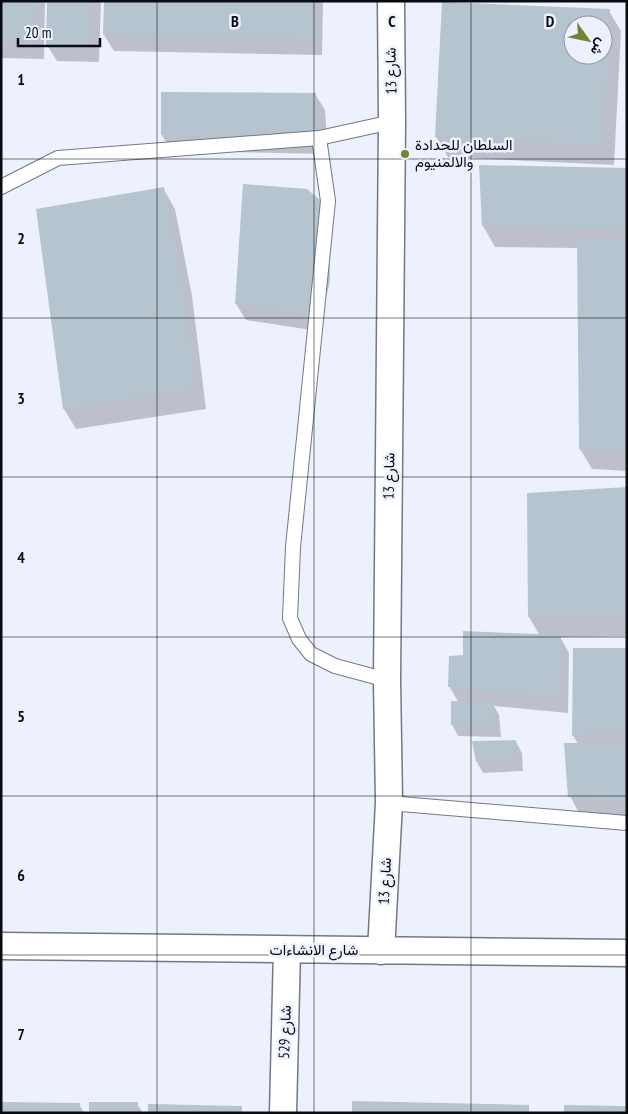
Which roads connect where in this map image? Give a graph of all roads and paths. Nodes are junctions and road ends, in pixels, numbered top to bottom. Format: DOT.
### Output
graph roads {
  1 [pos="391,1"];
  2 [pos="392,122"];
  3 [pos="319,138"];
  4 [pos="1,187"];
  5 [pos="387,680"];
  6 [pos="389,803"];
  7 [pos="627,823"];
  8 [pos="1,946"];
  9 [pos="287,950"];
  10 [pos="381,951"];
  11 [pos="627,953"];
  12 [pos="283,1113"];
  1 -- 2 [label="street, شارع 13"];
  2 -- 3 [label="lane"];
  2 -- 5 [label="street, شارع 13"];
  3 -- 4 [label="lane"];
  3 -- 5 [label="lane"];
  5 -- 6 [label="street, شارع 13"];
  6 -- 7 [label="lane"];
  6 -- 10 [label="street, شارع 13"];
  8 -- 9 [label="street, شارع الانشاءات"];
  9 -- 10 [label="street, شارع الانشاءات"];
  9 -- 12 [label="street, شارع 529"];
  10 -- 11 [label="street, شارع الانشاءات"];
}
